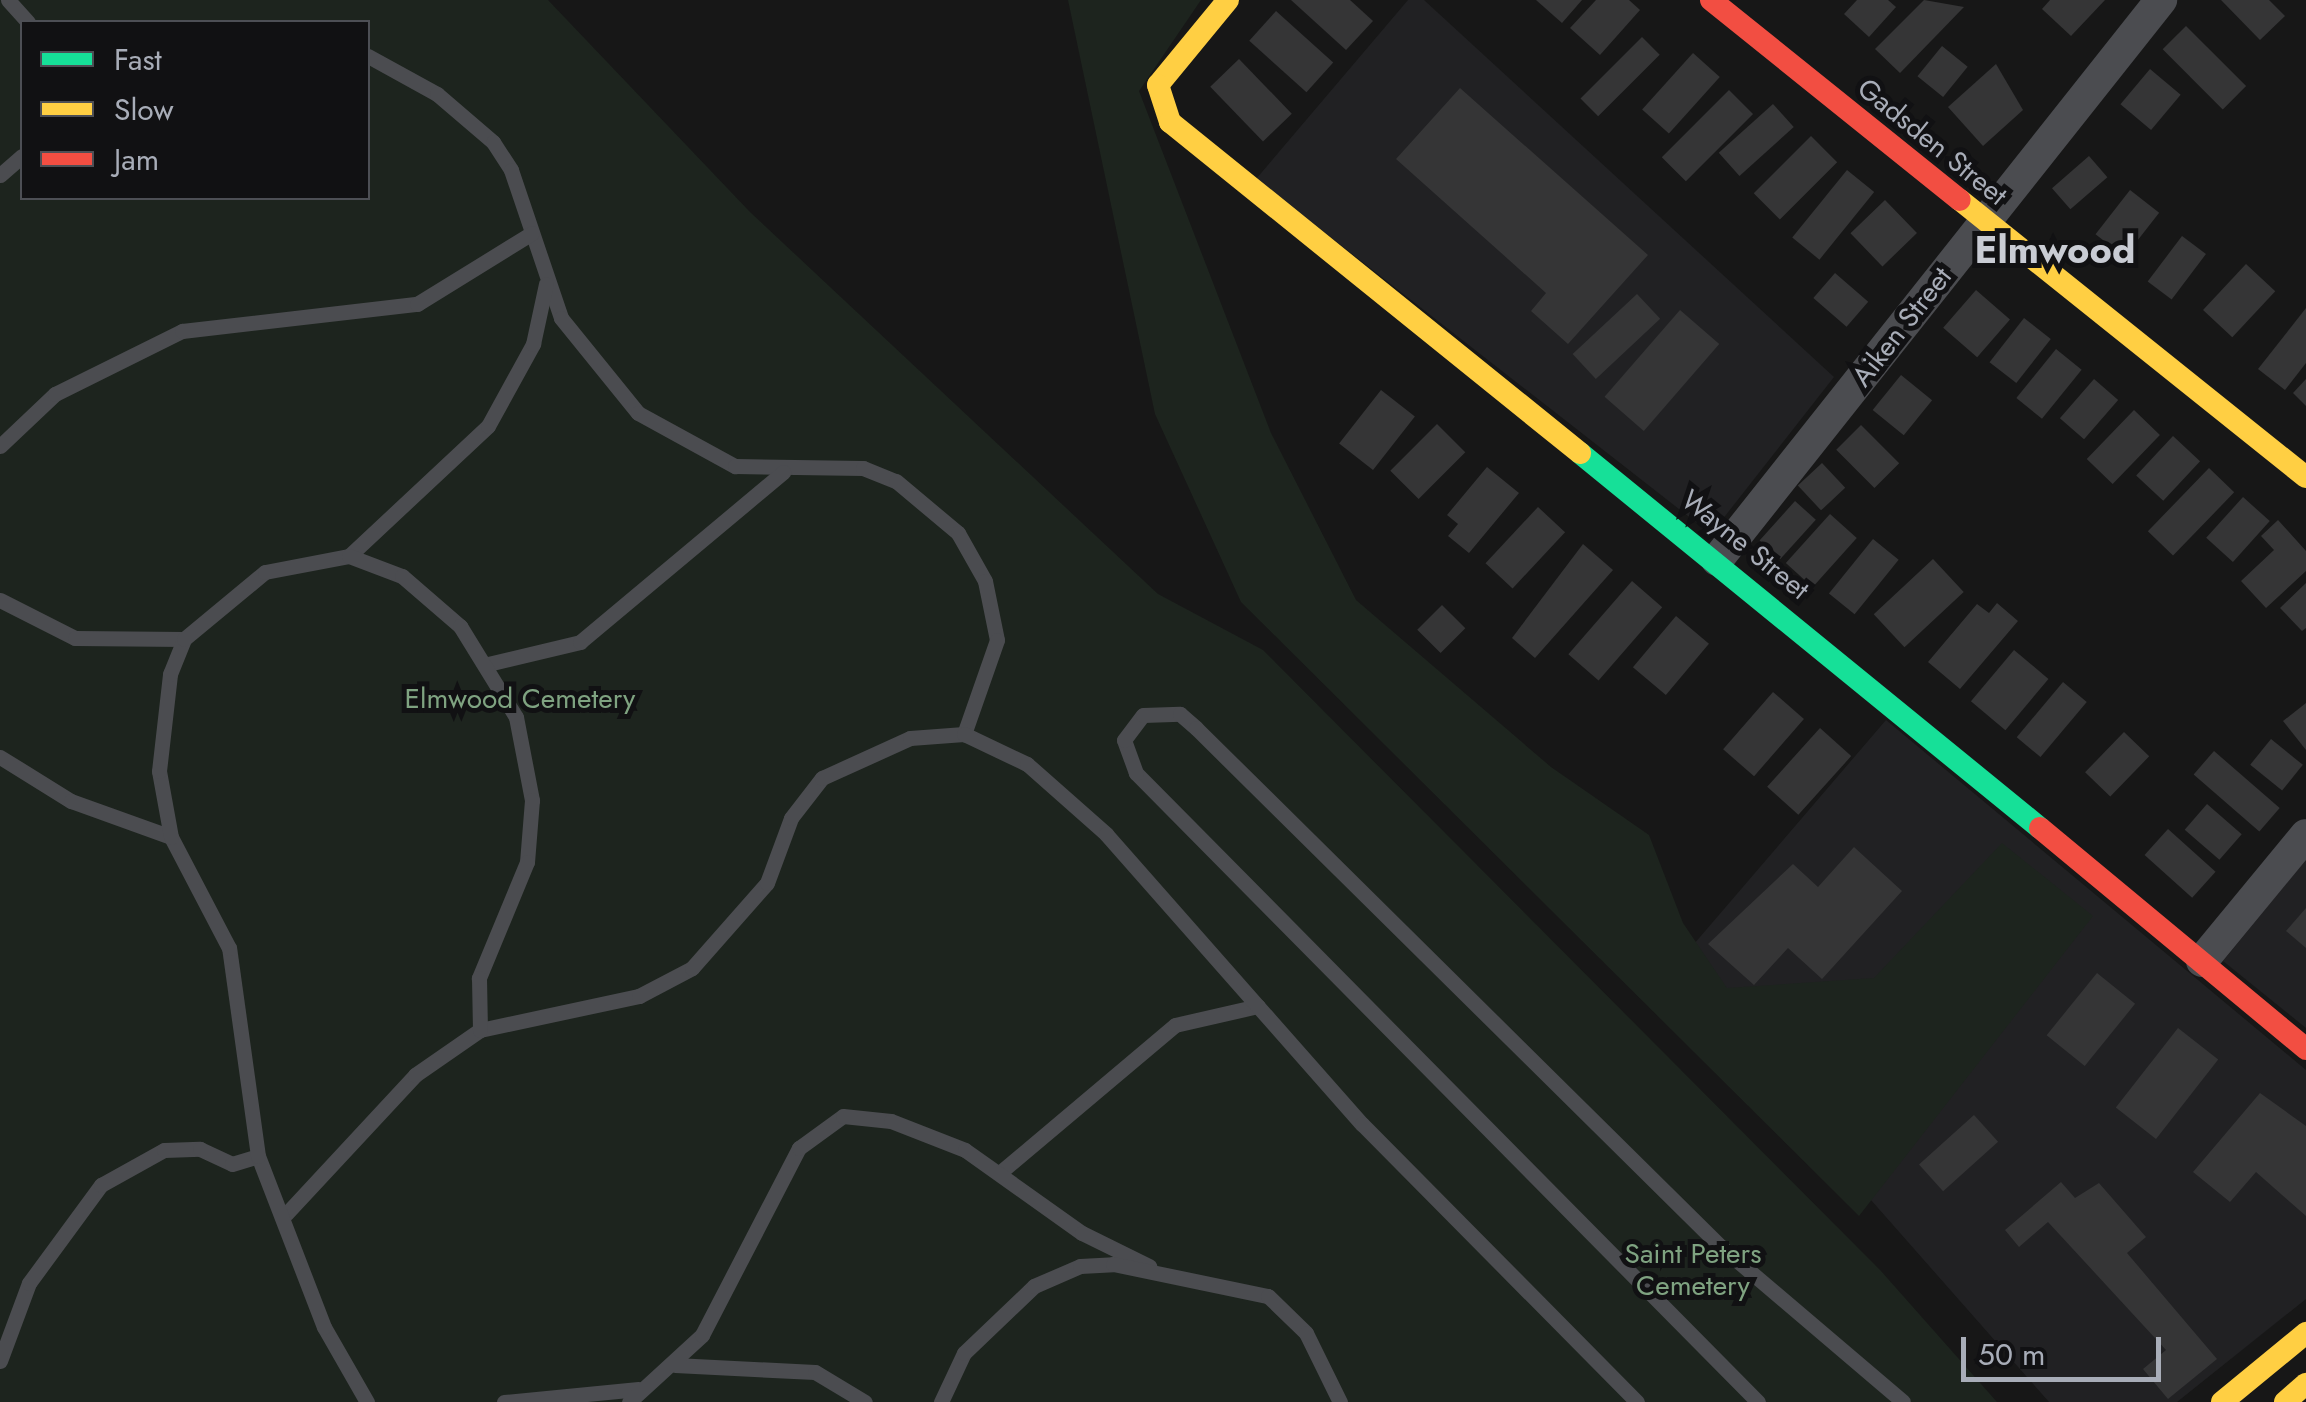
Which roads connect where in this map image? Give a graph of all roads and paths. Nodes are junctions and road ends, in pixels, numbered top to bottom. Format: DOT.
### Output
graph roads {
  1 [pos="8,0"];
  2 [pos="1228,0"];
  3 [pos="1710,0"];
  4 [pos="2161,0"];
  5 [pos="26,20"];
  6 [pos="370,57"];
  7 [pos="20,158"];
  8 [pos="0,175"];
  9 [pos="1984,223"];
  10 [pos="532,233"];
  11 [pos="546,282"];
  12 [pos="1,441"];
  13 [pos="783,472"];
  14 [pos="2306,476"];
  15 [pos="349,556"];
  16 [pos="1717,560"];
  17 [pos="0,600"];
  18 [pos="184,638"];
  19 [pos="488,664"];
  20 [pos="964,734"];
  21 [pos="0,756"];
  22 [pos="2306,835"];
  23 [pos="172,837"];
  24 [pos="2202,961"];
  25 [pos="1258,1006"];
  26 [pos="480,1030"];
  27 [pos="2306,1049"];
  28 [pos="258,1156"];
  29 [pos="1003,1170"];
  30 [pos="286,1214"];
  31 [pos="1149,1266"];
  32 [pos="2306,1333"];
  33 [pos="0,1362"];
  34 [pos="675,1365"];
  35 [pos="2306,1384"];
  36 [pos="634,1396"];
  37 [pos="367,1402"];
  38 [pos="504,1402"];
  39 [pos="866,1402"];
  40 [pos="941,1402"];
  41 [pos="1340,1402"];
  42 [pos="1638,1402"];
  43 [pos="1758,1402"];
  44 [pos="1903,1402"];
  45 [pos="2222,1402"];
  46 [pos="2285,1402"];
  1 -- 5 [label="lane"];
  2 -- 16 [label="main road, Wayne Street"];
  3 -- 9 [label="main road, Gadsden Street"];
  4 -- 9 [label="street, Aiken Street"];
  6 -- 10 [label="lane"];
  7 -- 8 [label="lane"];
  9 -- 14 [label="main road, Gadsden Street"];
  9 -- 16 [label="street, Aiken Street"];
  10 -- 11 [label="lane"];
  10 -- 12 [label="lane"];
  11 -- 13 [label="lane"];
  11 -- 15 [label="lane"];
  13 -- 19 [label="lane"];
  13 -- 20 [label="lane"];
  15 -- 18 [label="lane"];
  15 -- 19 [label="lane"];
  16 -- 24 [label="main road, Wayne Street"];
  17 -- 18 [label="lane"];
  18 -- 23 [label="lane"];
  19 -- 26 [label="lane"];
  20 -- 25 [label="lane"];
  20 -- 26 [label="lane"];
  21 -- 23 [label="lane"];
  22 -- 24 [label="street"];
  23 -- 28 [label="lane"];
  24 -- 27 [label="main road, Wayne Street"];
  25 -- 29 [label="lane"];
  25 -- 42 [label="lane"];
  26 -- 30 [label="lane"];
  28 -- 30 [label="lane"];
  28 -- 33 [label="lane"];
  29 -- 31 [label="lane"];
  29 -- 34 [label="lane"];
  30 -- 37 [label="lane"];
  31 -- 40 [label="lane"];
  31 -- 41 [label="lane"];
  32 -- 45 [label="main road"];
  34 -- 36 [label="lane"];
  34 -- 39 [label="lane"];
  35 -- 46 [label="main road"];
  36 -- 38 [label="lane"];
  43 -- 44 [label="lane"];
}
